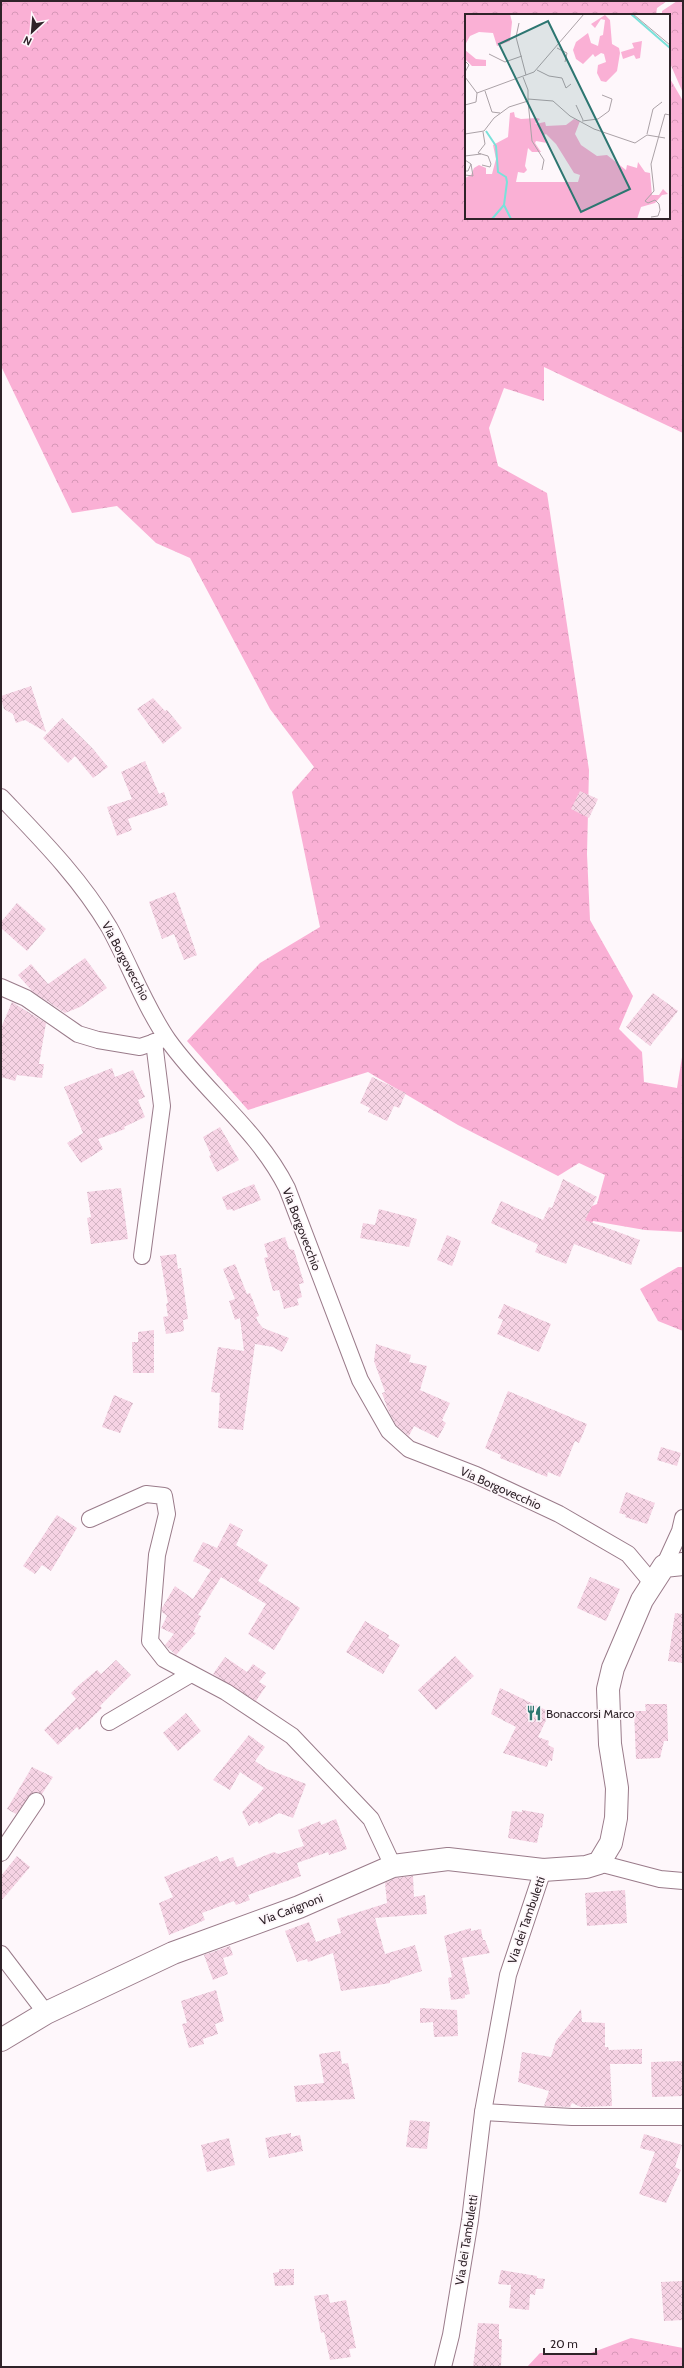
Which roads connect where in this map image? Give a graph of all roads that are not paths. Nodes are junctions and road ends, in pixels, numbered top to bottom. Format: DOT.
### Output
graph roads {
  1 [pos="1,797"];
  2 [pos="1,987"];
  3 [pos="161,1040"];
  4 [pos="142,1256"];
  5 [pos="683,1518"];
  6 [pos="90,1519"];
  7 [pos="667,1572"];
  8 [pos="192,1674"];
  9 [pos="109,1722"];
  10 [pos="36,1801"];
  11 [pos="1,1853"];
  12 [pos="599,1862"];
  13 [pos="393,1866"];
  14 [pos="543,1870"];
  15 [pos="683,1881"];
  16 [pos="1,1954"];
  17 [pos="46,2013"];
  18 [pos="1,2040"];
  19 [pos="483,2112"];
  20 [pos="683,2117"];
  21 [pos="443,2367"];
  1 -- 3 [label="street, Via Borgovecchio"];
  2 -- 3 [label="street"];
  3 -- 4 [label="street"];
  3 -- 7 [label="street, Via Borgovecchio"];
  5 -- 7 [label="street"];
  6 -- 8 [label="street"];
  7 -- 12 [label="street"];
  8 -- 9 [label="street"];
  8 -- 13 [label="street"];
  10 -- 11 [label="street"];
  12 -- 14 [label="street, Via Carignoni"];
  12 -- 15 [label="street"];
  13 -- 14 [label="street, Via Carignoni"];
  13 -- 17 [label="street, Via Carignoni"];
  14 -- 19 [label="street, Via dei Tambuletti"];
  16 -- 17 [label="street"];
  17 -- 18 [label="street, Via Carignoni"];
  19 -- 20 [label="street"];
  19 -- 21 [label="street, Via dei Tambuletti"];
}
